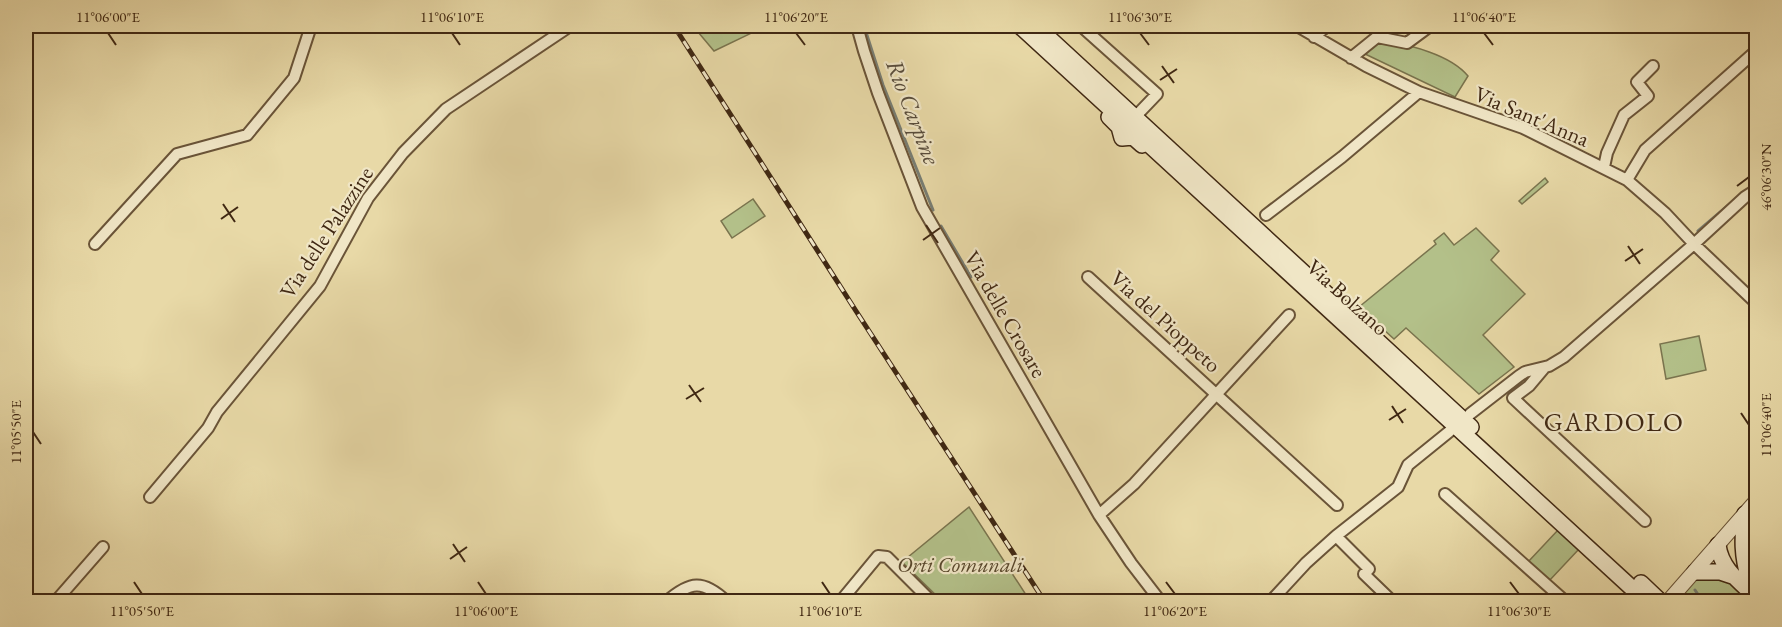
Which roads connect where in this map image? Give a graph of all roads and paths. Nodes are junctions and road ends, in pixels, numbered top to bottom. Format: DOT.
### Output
graph roads {
  1 [pos="311,26"];
  2 [pos="570,26"];
  3 [pos="857,26"];
  4 [pos="1020,26"];
  5 [pos="1036,26"];
  6 [pos="1081,26"];
  7 [pos="1297,26"];
  8 [pos="1327,26"];
  9 [pos="1430,26"];
  10 [pos="1314,37"];
  11 [pos="1756,51"];
  12 [pos="1351,58"];
  13 [pos="1653,66"];
  14 [pos="1419,92"];
  15 [pos="1135,117"];
  16 [pos="1604,167"];
  17 [pos="1627,180"];
  18 [pos="1755,194"];
  19 [pos="1266,215"];
  20 [pos="95,244"];
  21 [pos="1694,244"];
  22 [pos="1088,277"];
  23 [pos="1756,303"];
  24 [pos="1289,315"];
  25 [pos="1545,367"];
  26 [pos="1216,394"];
  27 [pos="1470,414"];
  28 [pos="1450,431"];
  29 [pos="1445,494"];
  30 [pos="150,497"];
  31 [pos="1756,501"];
  32 [pos="1337,505"];
  33 [pos="1745,514"];
  34 [pos="1099,515"];
  35 [pos="1645,521"];
  36 [pos="1336,536"];
  37 [pos="1718,545"];
  38 [pos="102,547"];
  39 [pos="1695,572"];
  40 [pos="1742,579"];
  41 [pos="1756,595"];
  42 [pos="1274,600"];
  43 [pos="1666,600"];
  44 [pos="55,602"];
  45 [pos="666,602"];
  46 [pos="727,602"];
  47 [pos="840,602"];
  48 [pos="932,602"];
  49 [pos="1161,602"];
  50 [pos="1393,602"];
  51 [pos="1566,602"];
  52 [pos="1647,602"];
  1 -- 20 [label="street"];
  2 -- 30 [label="street, Via delle Palazzine"];
  3 -- 34 [label="street, Via delle Crosare"];
  4 -- 52 [label="main road, Via Bolzano"];
  5 -- 15 [label="main road, Via Bolzano"];
  6 -- 15 [label="street"];
  7 -- 10 [label="street, Via Sant'Anna"];
  8 -- 10 [label="street"];
  9 -- 12 [label="street"];
  10 -- 12 [label="street, Via Sant'Anna"];
  11 -- 17 [label="street"];
  12 -- 14 [label="street, Via Sant'Anna"];
  13 -- 16 [label="street"];
  14 -- 16 [label="street, Via Sant'Anna"];
  14 -- 19 [label="street"];
  15 -- 43 [label="main road, Via Bolzano"];
  16 -- 17 [label="street, Via Sant'Anna"];
  17 -- 21 [label="street, Via Sant'Anna"];
  18 -- 21 [label="street"];
  21 -- 23 [label="street, Via Sant'Anna"];
  21 -- 25 [label="street"];
  22 -- 26 [label="street, Via del Pioppeto"];
  24 -- 26 [label="street, Via del Pioppeto"];
  25 -- 27 [label="street"];
  25 -- 35 [label="street"];
  26 -- 32 [label="street, Via del Pioppeto"];
  26 -- 34 [label="street, Via del Pioppeto"];
  28 -- 36 [label="street"];
  29 -- 51 [label="street"];
  31 -- 33 [label="street"];
  33 -- 37 [label="street"];
  33 -- 40 [label="main road"];
  34 -- 49 [label="street, Via delle Crosare"];
  36 -- 42 [label="street"];
  36 -- 50 [label="street"];
  37 -- 39 [label="street"];
  37 -- 40 [label="main road"];
  38 -- 44 [label="street"];
  39 -- 40 [label="main road"];
  39 -- 43 [label="street"];
  40 -- 41 [label="main road"];
  45 -- 46 [label="street"];
  47 -- 48 [label="street"];
}
